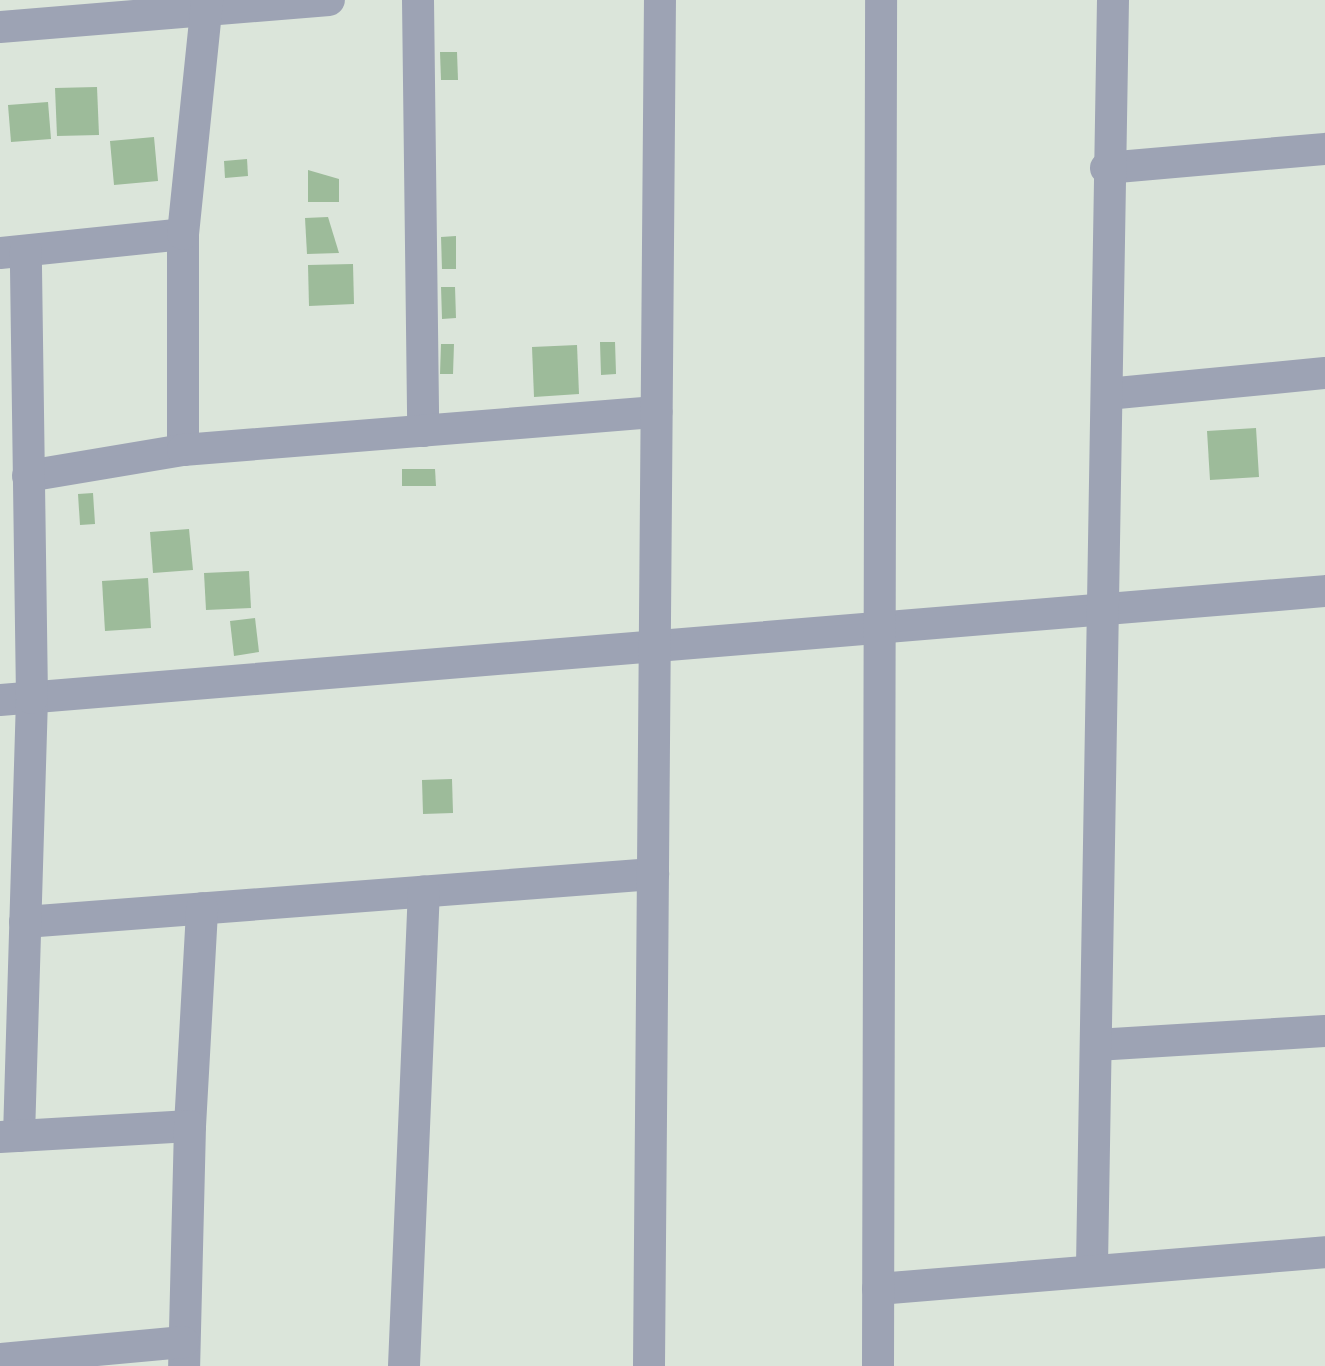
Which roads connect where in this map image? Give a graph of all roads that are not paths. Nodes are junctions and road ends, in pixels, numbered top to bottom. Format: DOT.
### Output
graph roads {
  1 [pos="330,0"];
  2 [pos="418,0"];
  3 [pos="660,0"];
  4 [pos="881,0"];
  5 [pos="1113,0"];
  6 [pos="207,4"];
  7 [pos="0,27"];
  8 [pos="1325,149"];
  9 [pos="1106,168"];
  10 [pos="184,234"];
  11 [pos="13,252"];
  12 [pos="1325,373"];
  13 [pos="1107,394"];
  14 [pos="656,412"];
  15 [pos="422,431"];
  16 [pos="184,450"];
  17 [pos="28,476"];
  18 [pos="1325,591"];
  19 [pos="1097,605"];
  20 [pos="883,624"];
  21 [pos="654,641"];
  22 [pos="16,699"];
  23 [pos="652,874"];
  24 [pos="424,891"];
  25 [pos="202,908"];
  26 [pos="25,922"];
  27 [pos="1325,1031"];
  28 [pos="1096,1045"];
  29 [pos="190,1126"];
  30 [pos="10,1136"];
  31 [pos="1325,1252"];
  32 [pos="1092,1266"];
  33 [pos="878,1288"];
  34 [pos="183,1354"];
  35 [pos="0,1359"];
  36 [pos="404,1366"];
  37 [pos="650,1366"];
  38 [pos="878,1366"];
  1 -- 6 [label="street"];
  2 -- 15 [label="street"];
  3 -- 14 [label="street"];
  4 -- 20 [label="street"];
  5 -- 9 [label="street"];
  6 -- 7 [label="street"];
  6 -- 10 [label="street"];
  8 -- 9 [label="street"];
  9 -- 13 [label="street"];
  10 -- 11 [label="street"];
  10 -- 16 [label="street"];
  11 -- 17 [label="street"];
  12 -- 13 [label="street"];
  13 -- 19 [label="street"];
  14 -- 15 [label="street"];
  14 -- 21 [label="street"];
  15 -- 16 [label="street"];
  16 -- 17 [label="street"];
  17 -- 22 [label="street"];
  18 -- 19 [label="street"];
  19 -- 20 [label="street"];
  19 -- 28 [label="street"];
  20 -- 21 [label="street"];
  20 -- 33 [label="street"];
  21 -- 22 [label="street"];
  21 -- 23 [label="street"];
  22 -- 26 [label="street"];
  23 -- 24 [label="street"];
  23 -- 37 [label="street"];
  24 -- 25 [label="street"];
  24 -- 36 [label="street"];
  25 -- 26 [label="street"];
  25 -- 29 [label="street"];
  26 -- 30 [label="street"];
  27 -- 28 [label="street"];
  28 -- 32 [label="street"];
  29 -- 30 [label="street"];
  29 -- 34 [label="street"];
  31 -- 32 [label="street"];
  32 -- 33 [label="street"];
  33 -- 38 [label="street"];
  34 -- 35 [label="street"];
}
